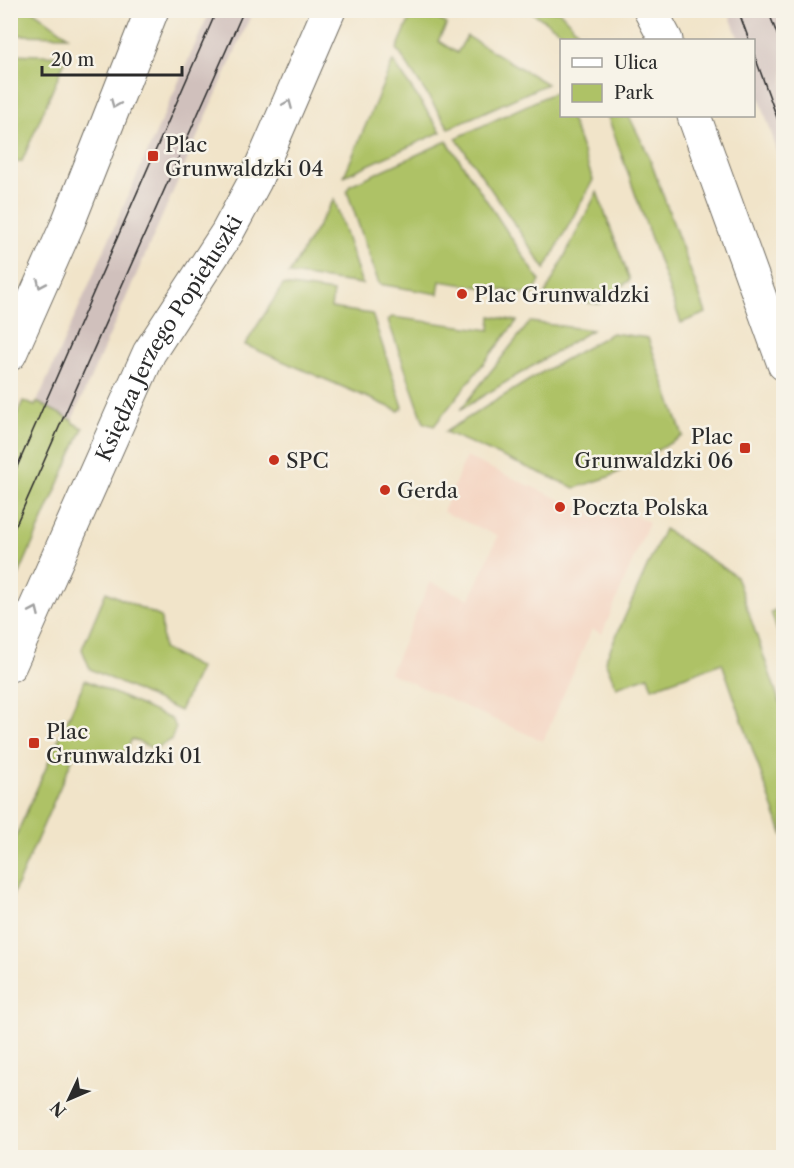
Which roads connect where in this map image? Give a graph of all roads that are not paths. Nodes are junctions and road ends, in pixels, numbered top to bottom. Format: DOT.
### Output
graph roads {
  1 [pos="152,10"];
  2 [pos="329,10"];
  3 [pos="650,10"];
  4 [pos="665,39"];
  5 [pos="694,117"];
  6 [pos="10,354"];
  7 [pos="783,364"];
  8 [pos="10,665"];
  1 -- 6 [label="main road, one-way"];
  8 -- 2 [label="main road, Księdza Jerzego Popiełuszki, one-way"];
  3 -- 4 [label="main road"];
  5 -- 7 [label="main road"];
}
